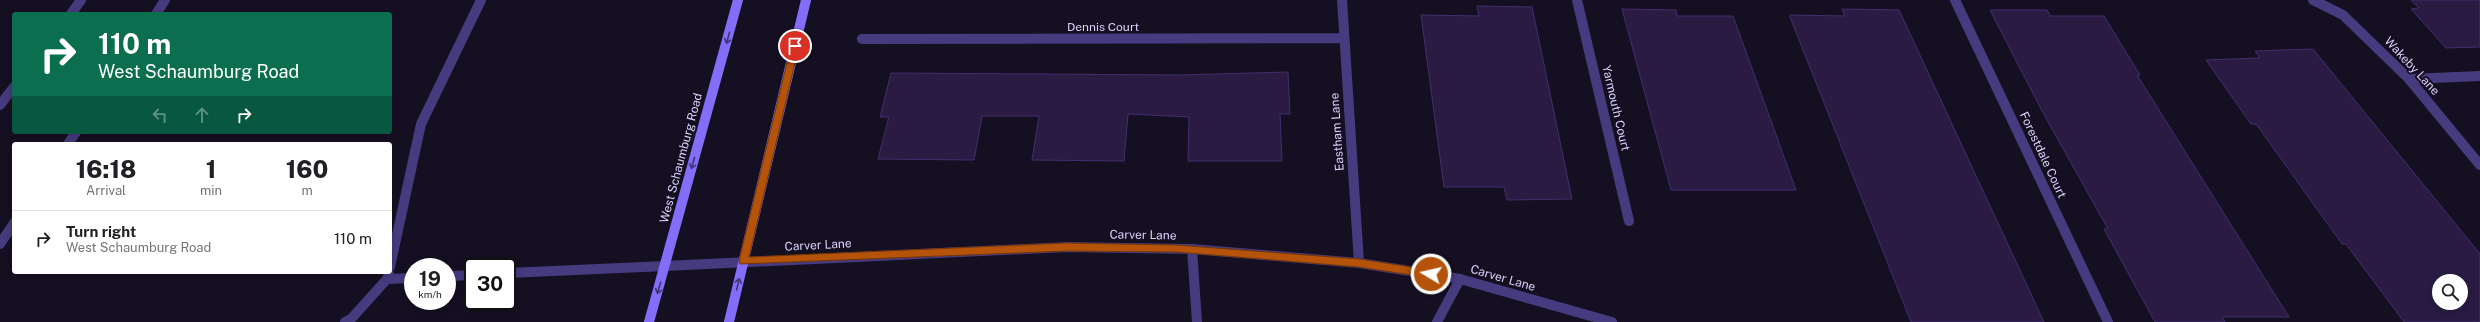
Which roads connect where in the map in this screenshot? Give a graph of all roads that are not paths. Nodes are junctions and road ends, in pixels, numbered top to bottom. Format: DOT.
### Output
graph roads {
  1 [pos="81,0"];
  2 [pos="165,0"];
  3 [pos="481,0"];
  4 [pos="738,0"];
  5 [pos="806,0"];
  6 [pos="1342,0"];
  7 [pos="1577,0"];
  8 [pos="1955,0"];
  9 [pos="2313,0"];
  10 [pos="72,12"];
  11 [pos="157,12"];
  12 [pos="1344,38"];
  13 [pos="862,40"];
  14 [pos="2480,76"];
  15 [pos="2409,79"];
  16 [pos="12,90"];
  17 [pos="0,105"];
  18 [pos="2480,164"];
  19 [pos="1629,221"];
  20 [pos="12,226"];
  21 [pos="0,244"];
  22 [pos="1192,249"];
  23 [pos="392,258"];
  24 [pos="743,261"];
  25 [pos="1359,263"];
  26 [pos="665,266"];
  27 [pos="516,273"];
  28 [pos="388,276"];
  29 [pos="404,277"];
  30 [pos="1460,279"];
  31 [pos="344,322"];
  32 [pos="649,322"];
  33 [pos="729,322"];
  34 [pos="1197,322"];
  35 [pos="1437,322"];
  36 [pos="1612,322"];
  37 [pos="2108,322"];
  1 -- 10 [label="street"];
  2 -- 11 [label="street"];
  3 -- 23 [label="street"];
  4 -- 26 [label="main road, West Schaumburg Road, one-way"];
  5 -- 24 [label="main road"];
  6 -- 12 [label="street, Eastham Lane"];
  7 -- 19 [label="street, Yarmouth Court"];
  8 -- 37 [label="street, Forestdale Court"];
  9 -- 15 [label="street, Wakeby Lane"];
  12 -- 13 [label="street, Dennis Court"];
  12 -- 25 [label="street, Eastham Lane"];
  14 -- 15 [label="street"];
  15 -- 18 [label="street, Wakeby Lane"];
  16 -- 17 [label="street"];
  20 -- 21 [label="street"];
  22 -- 24 [label="street, Carver Lane"];
  22 -- 25 [label="street, Carver Lane"];
  22 -- 34 [label="street"];
  24 -- 26 [label="street, Carver Lane"];
  33 -- 24 [label="main road, one-way"];
  25 -- 30 [label="street, Carver Lane"];
  26 -- 27 [label="street, Carver Lane"];
  26 -- 32 [label="main road, West Schaumburg Road, one-way"];
  28 -- 29 [label="street"];
  28 -- 31 [label="street"];
  30 -- 35 [label="street"];
  30 -- 36 [label="street, Carver Lane"];
}
